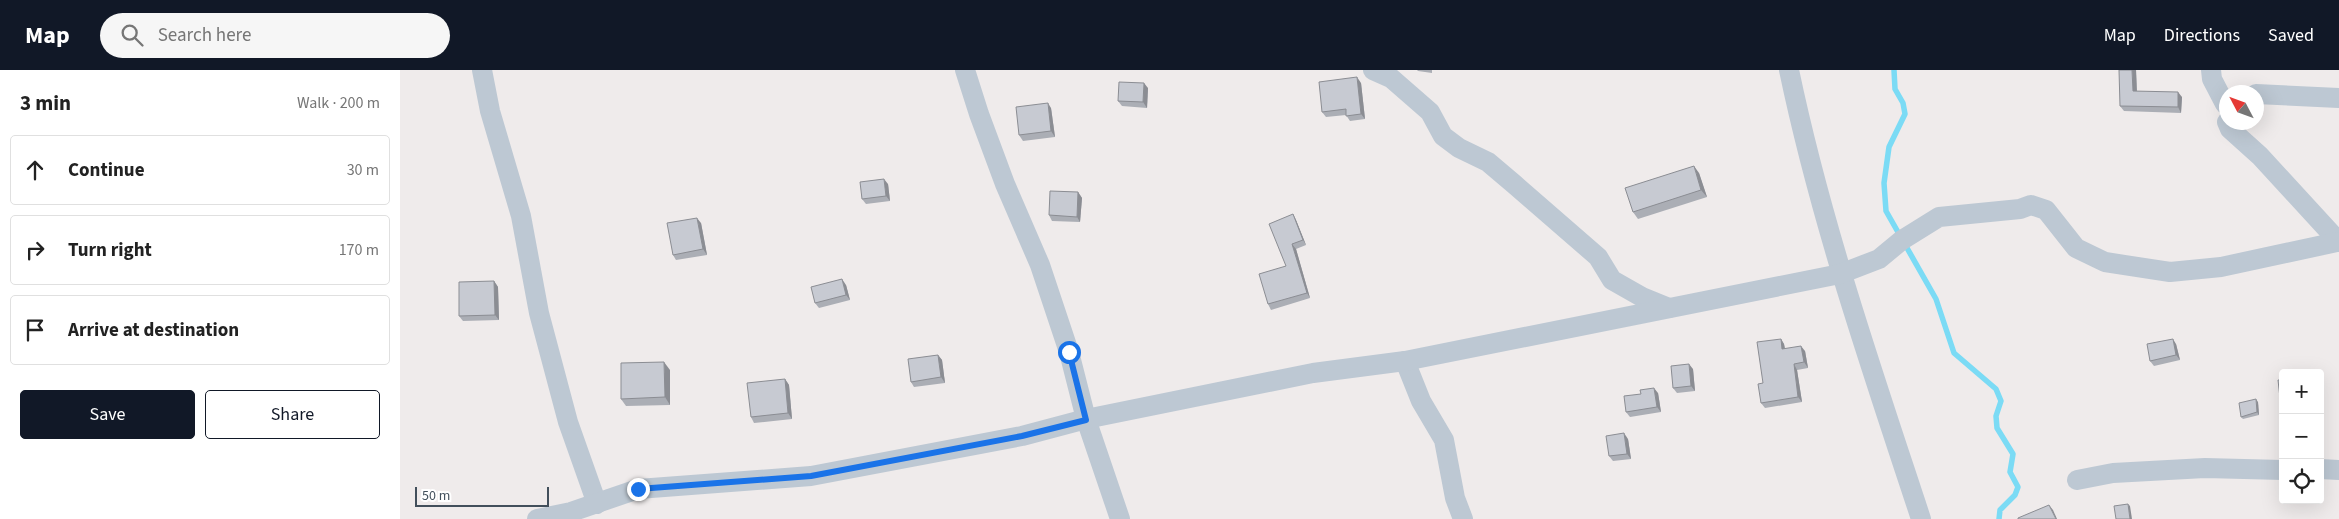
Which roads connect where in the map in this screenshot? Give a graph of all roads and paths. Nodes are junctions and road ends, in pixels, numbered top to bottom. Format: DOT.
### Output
graph roads {
  1 [pos="482,70"];
  2 [pos="965,70"];
  3 [pos="1373,70"];
  4 [pos="1789,70"];
  5 [pos="2211,70"];
  6 [pos="2264,94"];
  7 [pos="2219,96"];
  8 [pos="2339,98"];
  9 [pos="2231,130"];
  10 [pos="2338,242"];
  11 [pos="1840,274"];
  12 [pos="1669,308"];
  13 [pos="1405,360"];
  14 [pos="1086,420"];
  15 [pos="2324,469"];
  16 [pos="2279,470"];
  17 [pos="2339,470"];
  18 [pos="2077,480"];
  19 [pos="597,504"];
  20 [pos="538,519"];
  21 [pos="1120,519"];
  22 [pos="1463,519"];
  23 [pos="1921,519"];
  1 -- 19 [label="street"];
  2 -- 14 [label="street"];
  3 -- 12 [label="street"];
  4 -- 11 [label="street"];
  5 -- 7 [label="street"];
  6 -- 8 [label="street"];
  9 -- 10 [label="street"];
  10 -- 11 [label="street"];
  11 -- 12 [label="street"];
  11 -- 23 [label="street"];
  12 -- 13 [label="street"];
  13 -- 14 [label="street"];
  13 -- 22 [label="street"];
  14 -- 19 [label="street"];
  14 -- 21 [label="street"];
  15 -- 17 [label="street"];
  16 -- 18 [label="street"];
  19 -- 20 [label="street"];
}
